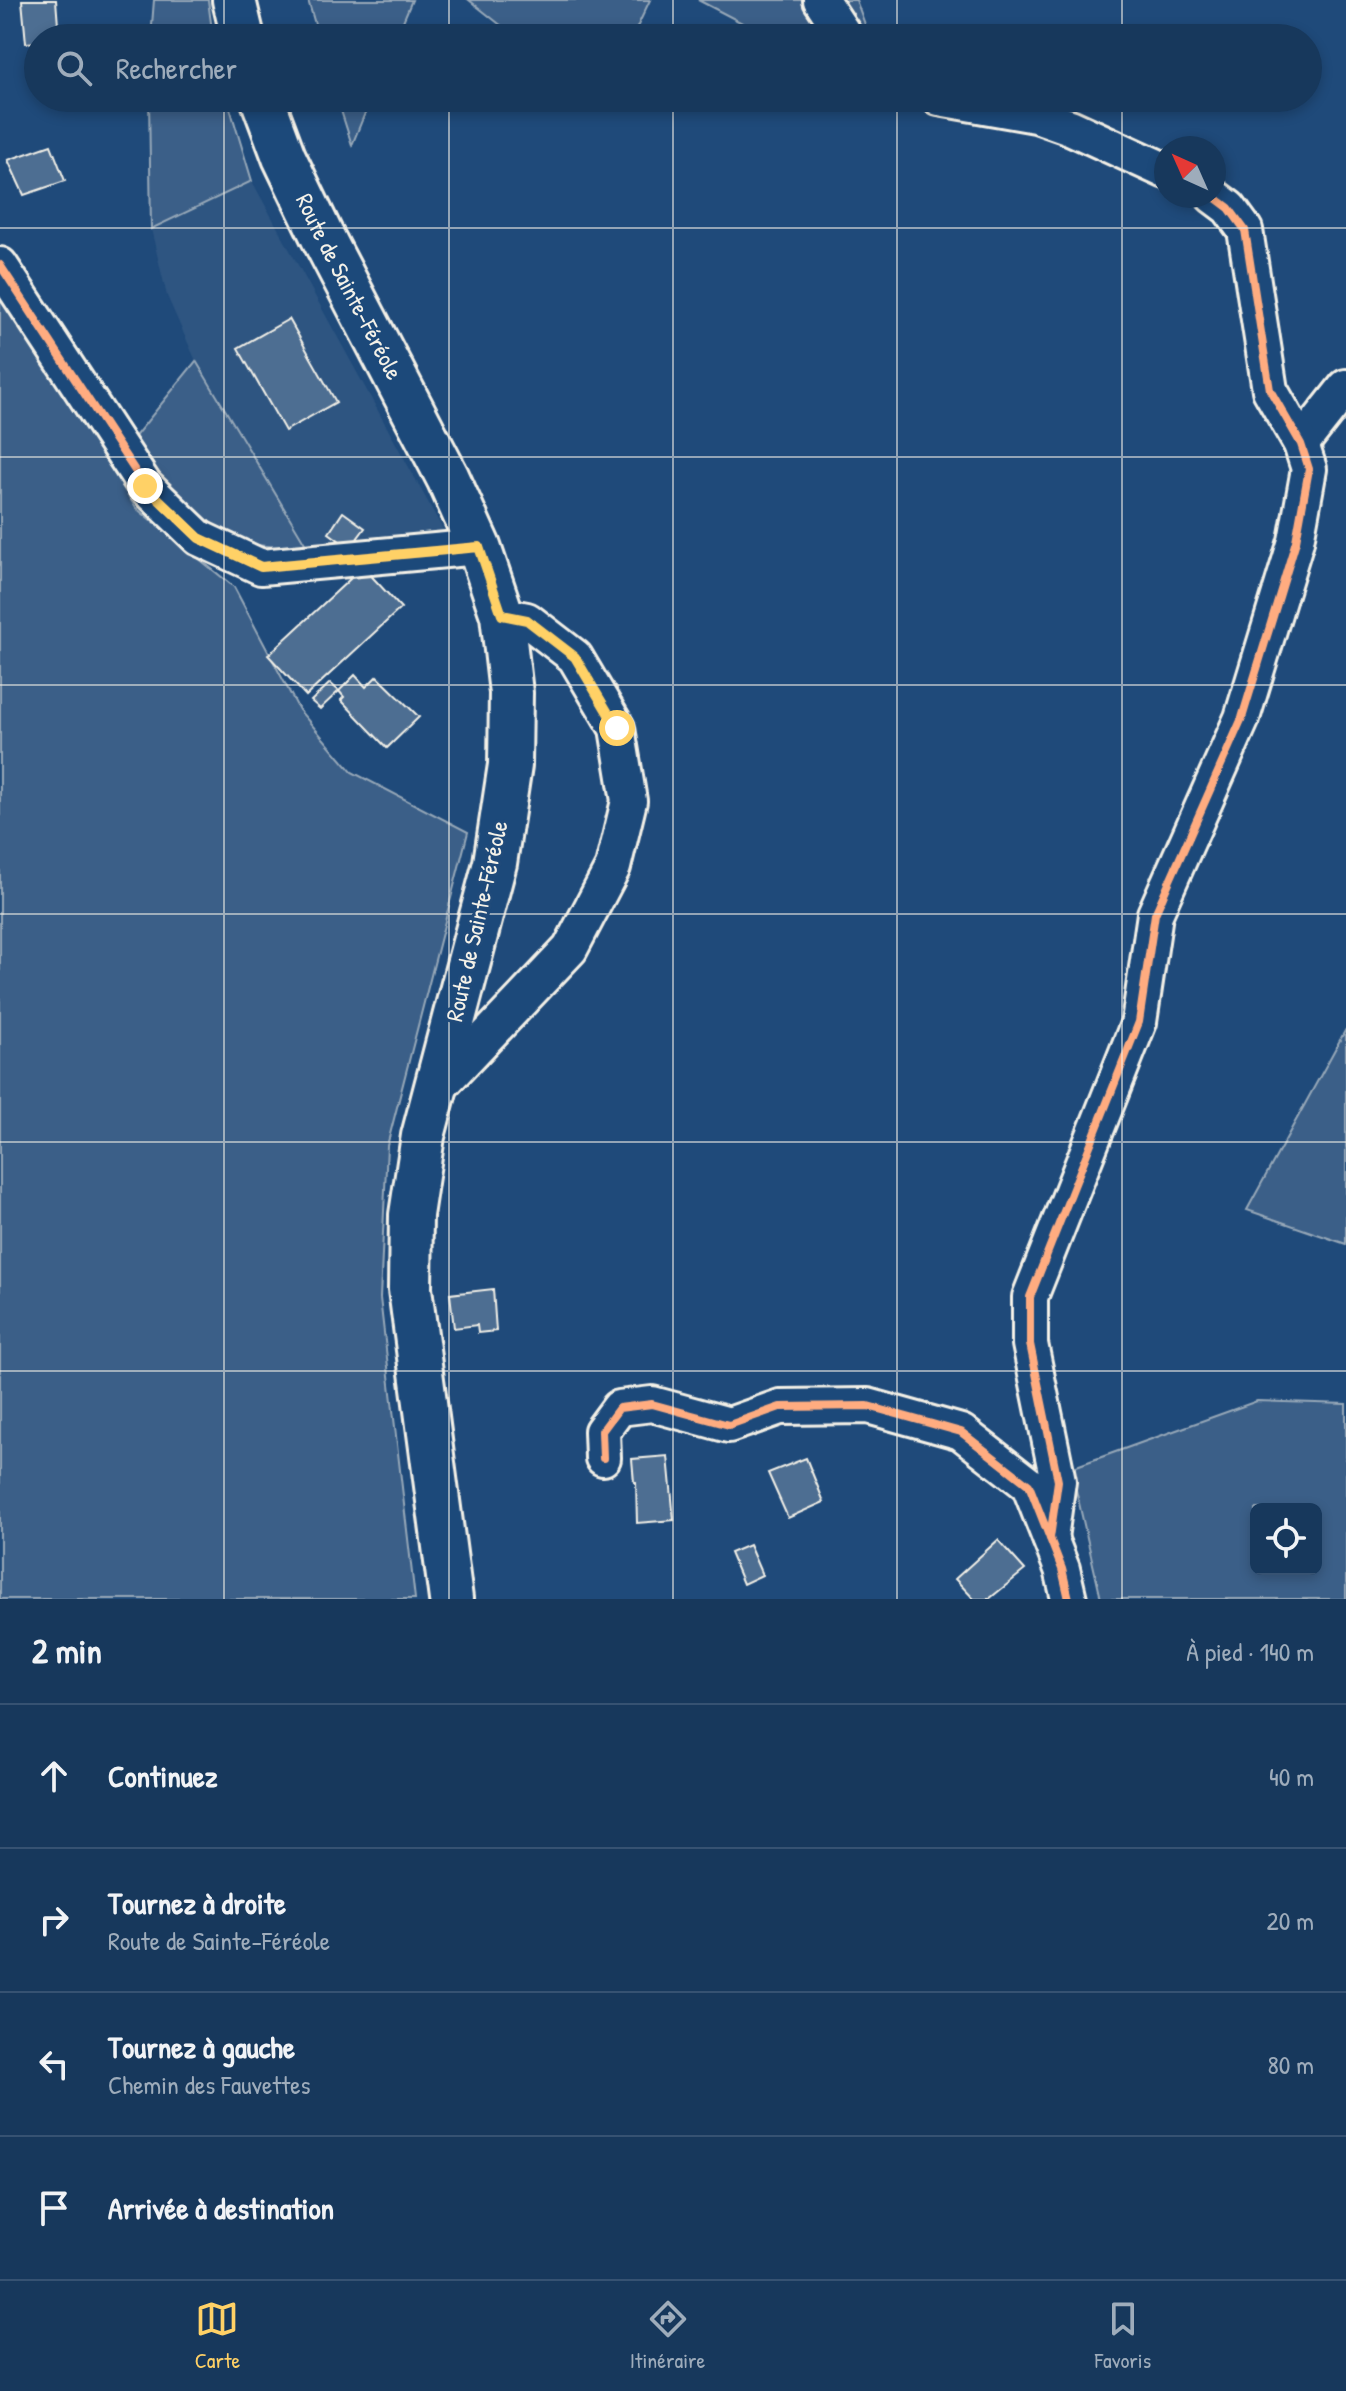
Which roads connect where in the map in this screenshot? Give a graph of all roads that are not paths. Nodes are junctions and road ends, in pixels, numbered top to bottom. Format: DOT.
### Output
graph roads {
  1 [pos="234,0"];
  2 [pos="821,0"];
  3 [pos="240,24"];
  4 [pos="837,24"];
  5 [pos="267,112"];
  6 [pos="1019,112"];
  7 [pos="1154,166"];
  8 [pos="1226,206"];
  9 [pos="0,265"];
  10 [pos="1346,387"];
  11 [pos="1301,444"];
  12 [pos="479,547"];
  13 [pos="502,615"];
  14 [pos="436,1090"];
  15 [pos="603,1458"];
  16 [pos="1050,1538"];
  17 [pos="451,1599"];
  18 [pos="1069,1599"];
  1 -- 3 [label="main road"];
  2 -- 4 [label="street"];
  5 -- 12 [label="main road, Route de Sainte-Féréole"];
  6 -- 7 [label="street"];
  8 -- 11 [label="street"];
  9 -- 12 [label="street"];
  10 -- 11 [label="street"];
  11 -- 16 [label="street"];
  12 -- 13 [label="main road, Route de Sainte-Féréole"];
  13 -- 14 [label="main road, Route de Sainte-Féréole"];
  13 -- 14 [label="street"];
  14 -- 17 [label="main road, Route de Sainte-Féréole"];
  15 -- 16 [label="street"];
  16 -- 18 [label="street"];
}
